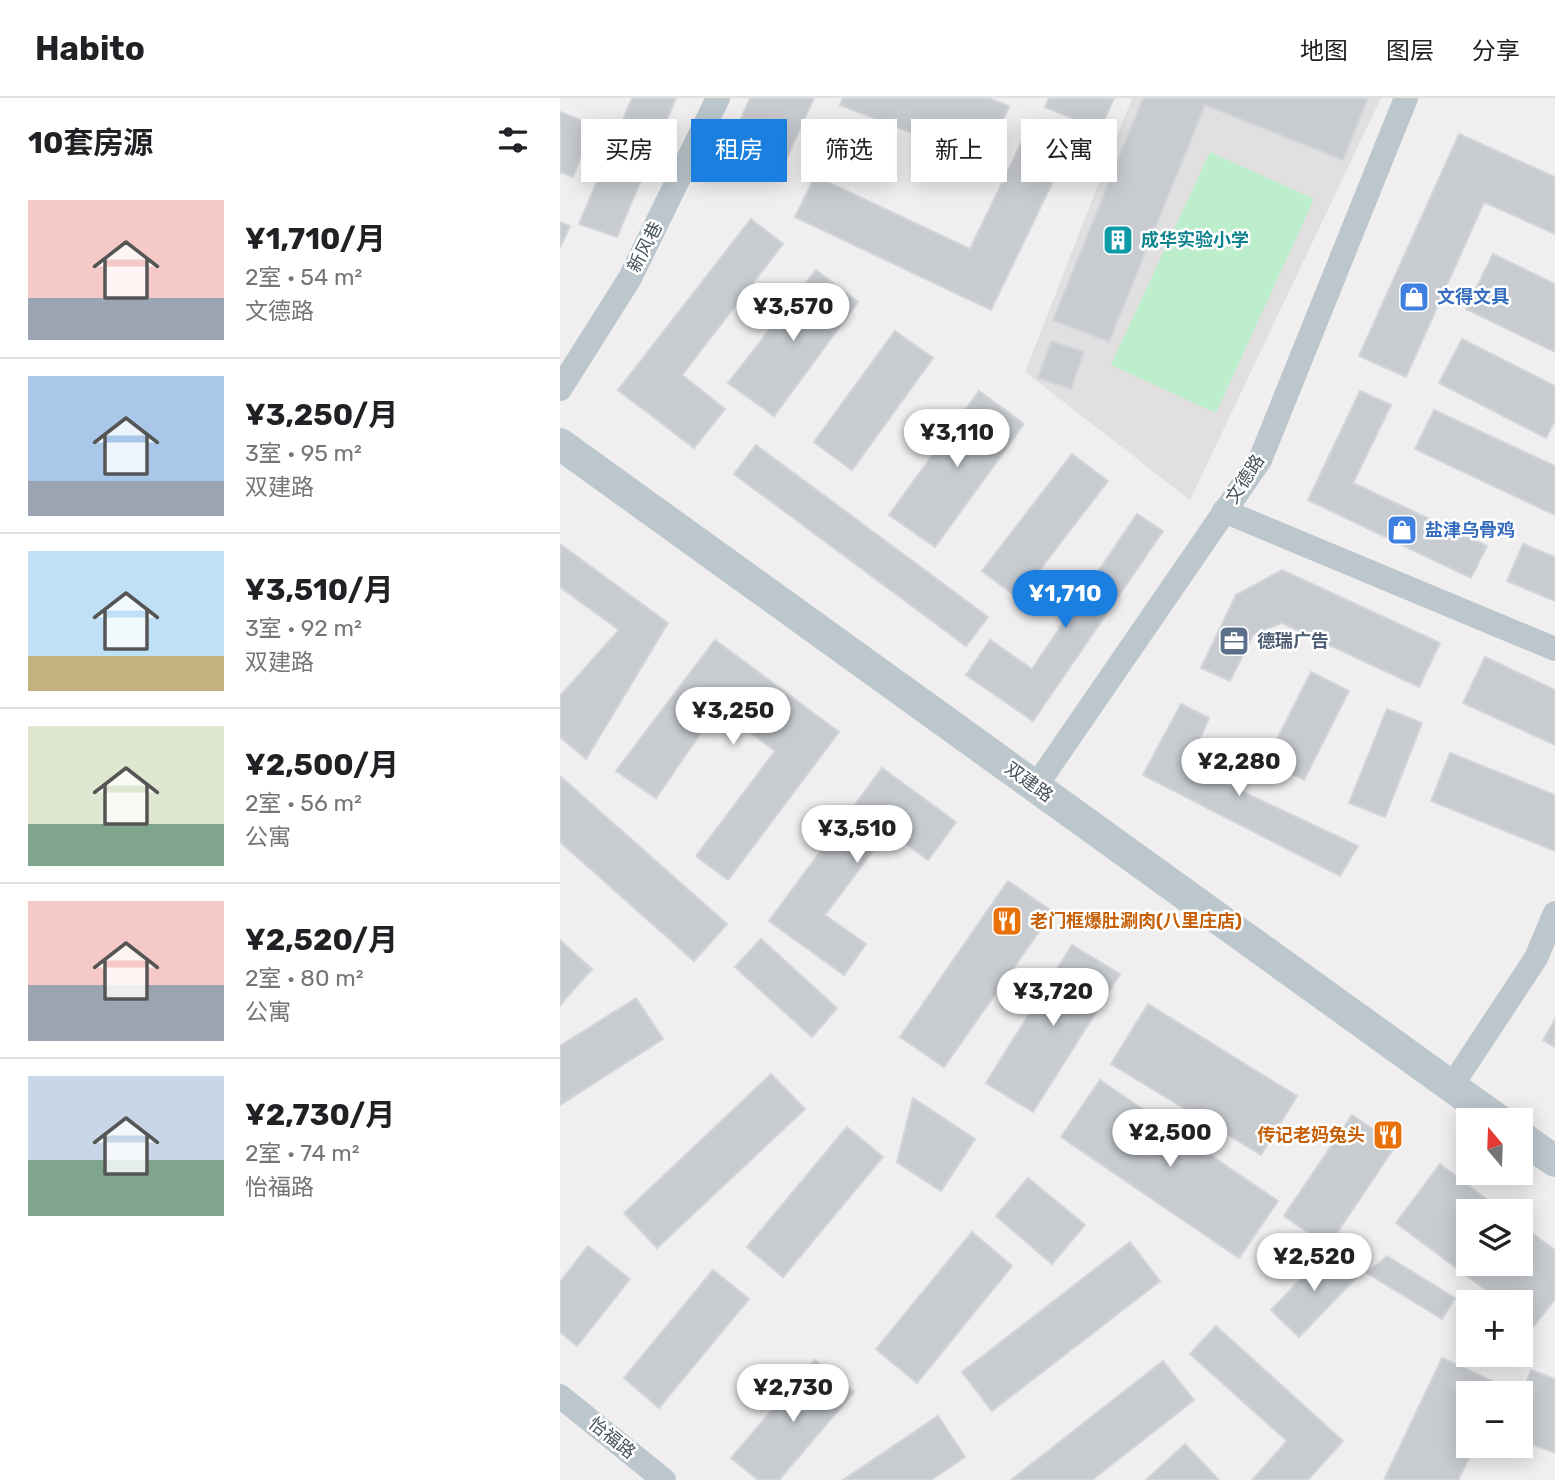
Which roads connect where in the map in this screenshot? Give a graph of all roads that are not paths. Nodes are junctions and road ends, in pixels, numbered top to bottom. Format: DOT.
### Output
graph roads {
  1 [pos="718,98"];
  2 [pos="1406,98"];
  3 [pos="560,389"];
  4 [pos="560,444"];
  5 [pos="1224,511"];
  6 [pos="1555,649"];
  7 [pos="1036,786"];
  8 [pos="1555,913"];
  9 [pos="1451,1087"];
  10 [pos="1481,1108"];
  11 [pos="1533,1145"];
  12 [pos="1555,1161"];
  13 [pos="560,1396"];
  14 [pos="664,1480"];
  1 -- 3 [label="street, 新风巷"];
  2 -- 5 [label="street, 文德路"];
  4 -- 7 [label="street, 双建路"];
  5 -- 6 [label="street"];
  5 -- 7 [label="street, 文德路"];
  7 -- 9 [label="street, 双建路"];
  8 -- 9 [label="street"];
  9 -- 10 [label="street, 双建路"];
  11 -- 12 [label="street"];
  13 -- 14 [label="street, 怡福路"];
}
